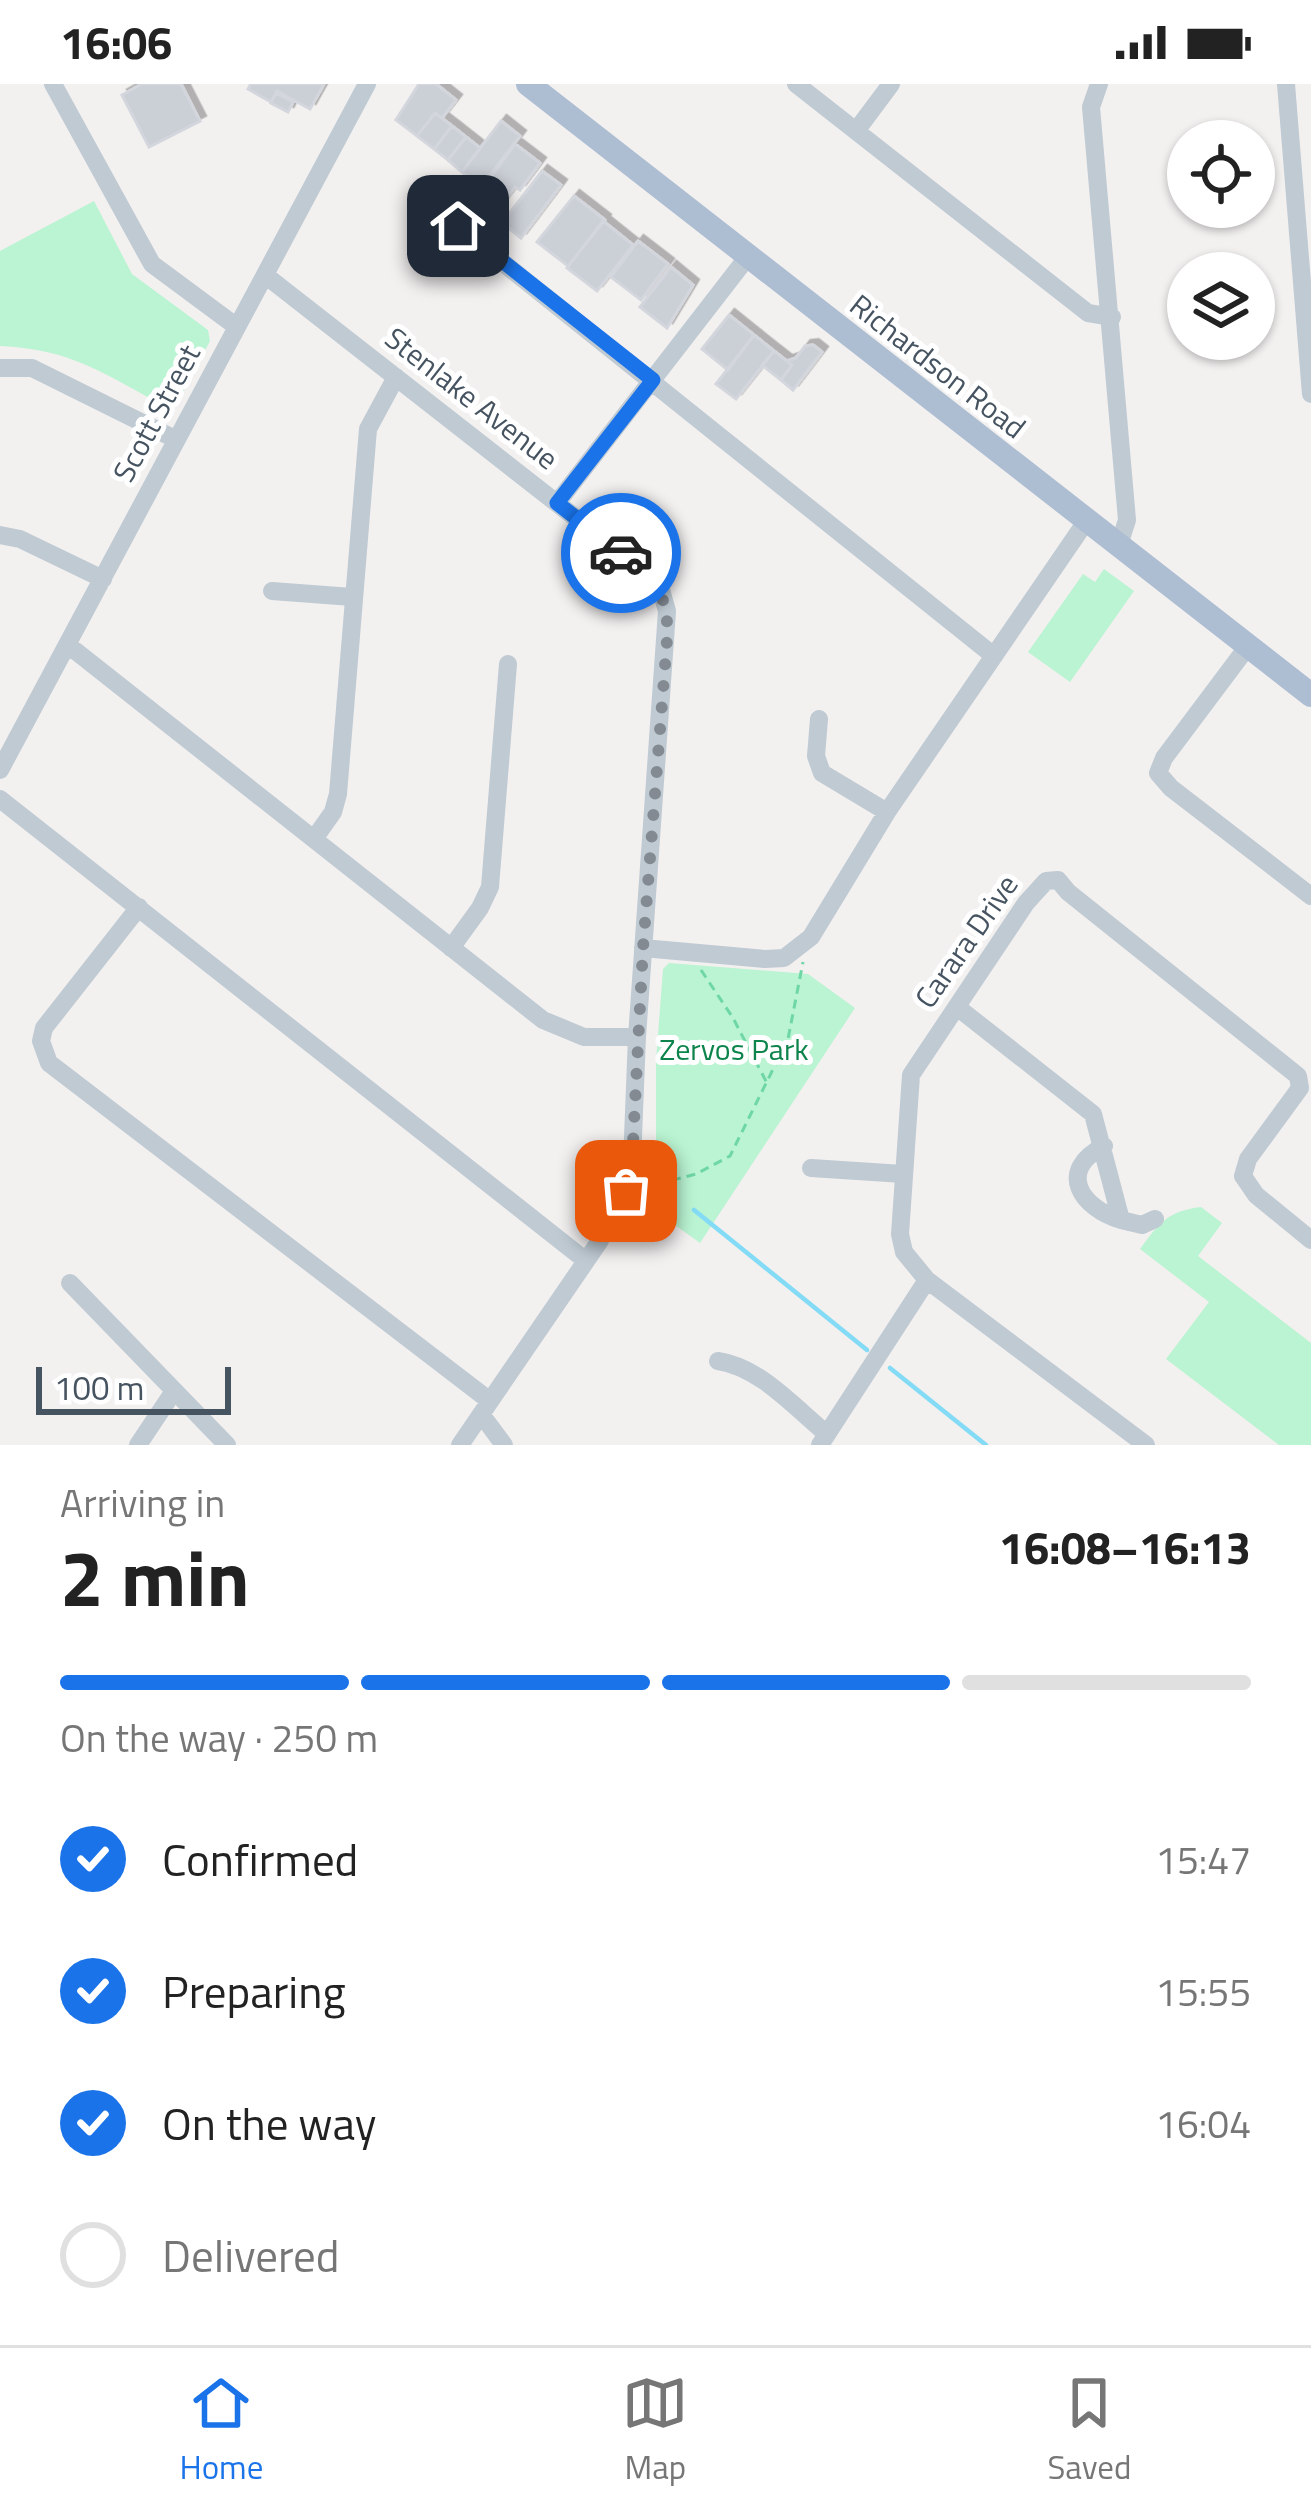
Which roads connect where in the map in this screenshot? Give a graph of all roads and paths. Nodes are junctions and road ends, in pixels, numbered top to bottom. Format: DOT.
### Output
graph roads {
  1 [pos="53,84"];
  2 [pos="367,84"];
  3 [pos="528,84"];
  4 [pos="796,84"];
  5 [pos="891,84"];
  6 [pos="1099,84"];
  7 [pos="1286,84"];
  8 [pos="856,130"];
  9 [pos="458,226"];
  10 [pos="749,255"];
  11 [pos="265,275"];
  12 [pos="1112,317"];
  13 [pos="237,326"];
  14 [pos="0,368"];
  15 [pos="396,377"];
  16 [pos="653,380"];
  17 [pos="1311,394"];
  18 [pos="175,440"];
  19 [pos="557,503"];
  20 [pos="1087,520"];
  21 [pos="0,535"];
  22 [pos="1119,545"];
  23 [pos="104,579"];
  24 [pos="272,591"];
  25 [pos="352,597"];
  26 [pos="68,645"];
  27 [pos="1248,646"];
  28 [pos="994,656"];
  29 [pos="508,664"];
  30 [pos="1311,695"];
  31 [pos="820,719"];
  32 [pos="0,769"];
  33 [pos="0,799"];
  34 [pos="887,812"];
  35 [pos="314,839"];
  36 [pos="1311,896"];
  37 [pos="139,907"];
  38 [pos="451,948"];
  39 [pos="643,948"];
  40 [pos="799,949"];
  41 [pos="692,952"];
  42 [pos="957,1007"];
  43 [pos="637,1036"];
  44 [pos="768,1085"];
  45 [pos="1104,1146"];
  46 [pos="811,1168"];
  47 [pos="903,1174"];
  48 [pos="626,1191"];
  49 [pos="1155,1219"];
  50 [pos="1121,1220"];
  51 [pos="1311,1240"];
  52 [pos="585,1260"];
  53 [pos="927,1280"];
  54 [pos="70,1283"];
  55 [pos="718,1361"];
  56 [pos="174,1391"];
  57 [pos="486,1407"];
  58 [pos="823,1440"];
  59 [pos="138,1445"];
  60 [pos="227,1445"];
  61 [pos="460,1445"];
  62 [pos="504,1445"];
  63 [pos="1146,1445"];
  1 -- 13 [label="street"];
  2 -- 11 [label="street, Scott Street"];
  3 -- 10 [label="main road, Richardson Road"];
  4 -- 8 [label="street"];
  5 -- 8 [label="street"];
  6 -- 12 [label="street"];
  7 -- 17 [label="street"];
  8 -- 12 [label="street"];
  9 -- 16 [label="street"];
  10 -- 16 [label="street"];
  10 -- 20 [label="main road, Richardson Road"];
  11 -- 13 [label="street, Scott Street"];
  11 -- 15 [label="street, Stenlake Avenue"];
  12 -- 22 [label="street"];
  13 -- 18 [label="street, Scott Street"];
  14 -- 18 [label="street"];
  15 -- 19 [label="street, Stenlake Avenue"];
  15 -- 25 [label="street"];
  16 -- 19 [label="street"];
  16 -- 28 [label="street"];
  18 -- 23 [label="street, Scott Street"];
  19 -- 39 [label="street, Stenlake Avenue"];
  20 -- 22 [label="main road, Richardson Road"];
  20 -- 28 [label="street"];
  21 -- 23 [label="street"];
  22 -- 27 [label="main road, Richardson Road"];
  23 -- 26 [label="street, Scott Street"];
  24 -- 25 [label="street"];
  25 -- 35 [label="street"];
  26 -- 32 [label="street, Scott Street"];
  26 -- 35 [label="street"];
  27 -- 30 [label="main road, Richardson Road"];
  27 -- 36 [label="street"];
  28 -- 34 [label="street"];
  29 -- 38 [label="street"];
  31 -- 34 [label="street"];
  33 -- 37 [label="street"];
  34 -- 40 [label="street"];
  35 -- 38 [label="street"];
  37 -- 52 [label="street"];
  37 -- 57 [label="street"];
  38 -- 43 [label="street"];
  39 -- 41 [label="street"];
  39 -- 43 [label="street, Stenlake Avenue"];
  40 -- 41 [label="street"];
  40 -- 44 [label="path"];
  41 -- 44 [label="path"];
  42 -- 45 [label="street"];
  42 -- 47 [label="street, Carara Drive"];
  42 -- 51 [label="street, Carara Drive"];
  43 -- 48 [label="street, Stenlake Avenue"];
  44 -- 48 [label="path"];
  45 -- 50 [label="street"];
  45 -- 50 [label="street"];
  46 -- 47 [label="street"];
  47 -- 53 [label="street, Carara Drive"];
  48 -- 52 [label="street, Stenlake Avenue"];
  49 -- 50 [label="street"];
  52 -- 57 [label="street, Stenlake Avenue"];
  53 -- 58 [label="street"];
  53 -- 63 [label="street, Carara Drive"];
  54 -- 56 [label="street"];
  55 -- 58 [label="street"];
  56 -- 59 [label="street"];
  56 -- 60 [label="street"];
  57 -- 61 [label="street, Stenlake Avenue"];
  57 -- 62 [label="street"];
}
